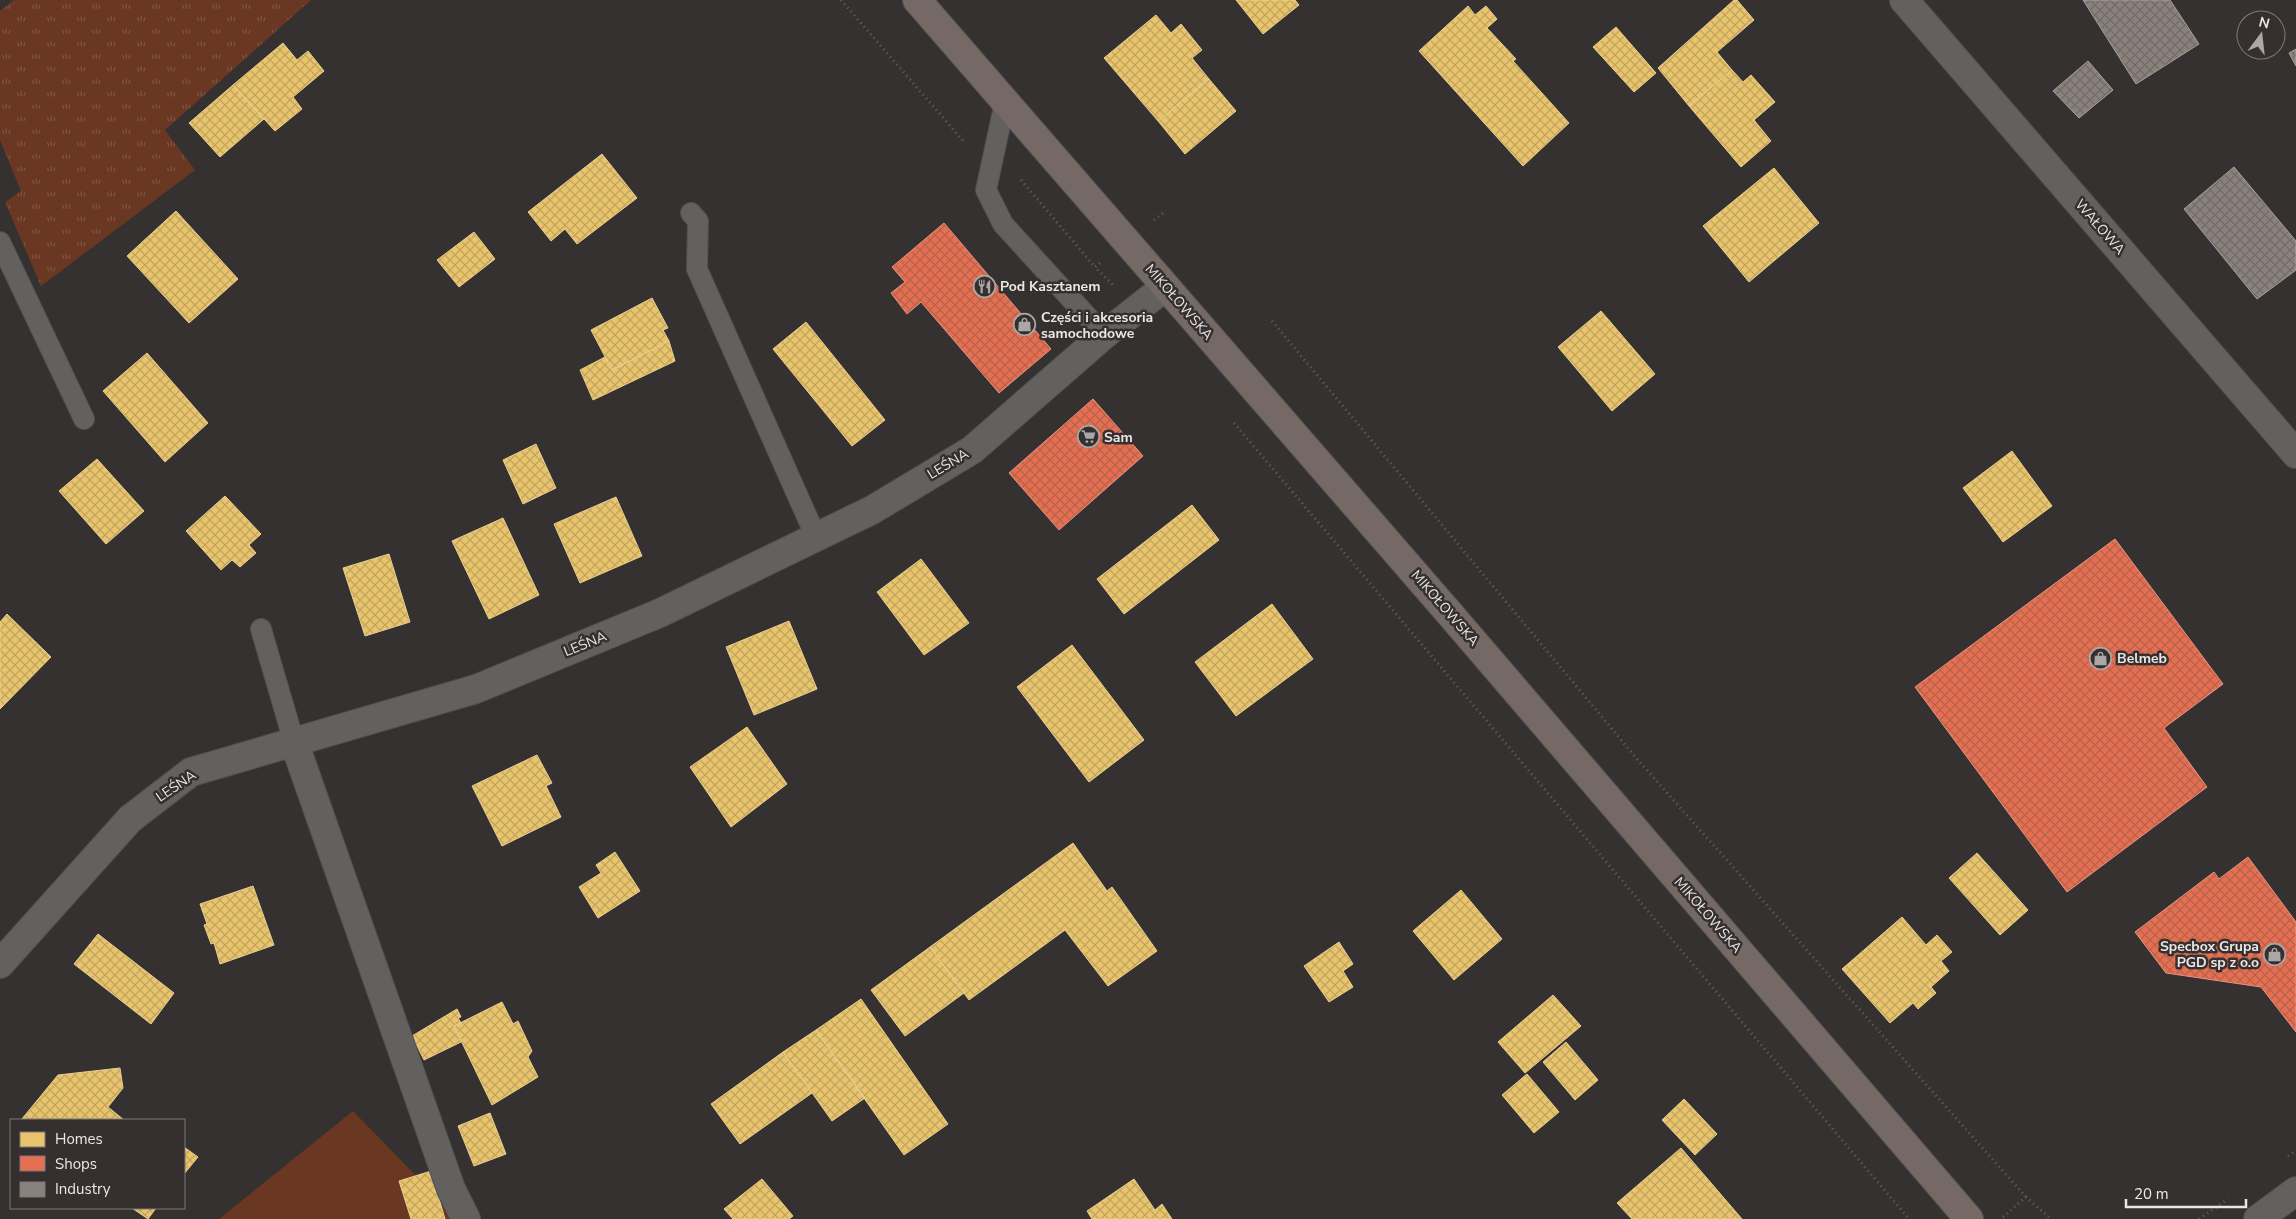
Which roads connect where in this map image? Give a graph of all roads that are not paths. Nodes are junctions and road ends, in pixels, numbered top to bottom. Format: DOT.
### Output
graph roads {
  1 [pos="916,0"];
  2 [pos="1904,0"];
  3 [pos="1005,102"];
  4 [pos="691,213"];
  5 [pos="0,242"];
  6 [pos="1165,287"];
  7 [pos="1104,335"];
  8 [pos="84,419"];
  9 [pos="2296,454"];
  10 [pos="816,537"];
  11 [pos="261,629"];
  12 [pos="294,742"];
  13 [pos="0,964"];
  14 [pos="2296,1191"];
  15 [pos="466,1219"];
  16 [pos="1969,1219"];
  17 [pos="2258,1219"];
  1 -- 3 [label="main road, MIKOŁOWSKA"];
  2 -- 9 [label="street, WAŁOWA"];
  3 -- 6 [label="main road, MIKOŁOWSKA"];
  3 -- 7 [label="lane"];
  4 -- 10 [label="lane"];
  5 -- 8 [label="lane"];
  6 -- 7 [label="street, LEŚNA"];
  6 -- 16 [label="main road, MIKOŁOWSKA"];
  7 -- 10 [label="street, LEŚNA"];
  10 -- 12 [label="street, LEŚNA"];
  11 -- 12 [label="lane"];
  12 -- 13 [label="street, LEŚNA"];
  12 -- 15 [label="street"];
  14 -- 17 [label="street"];
}
